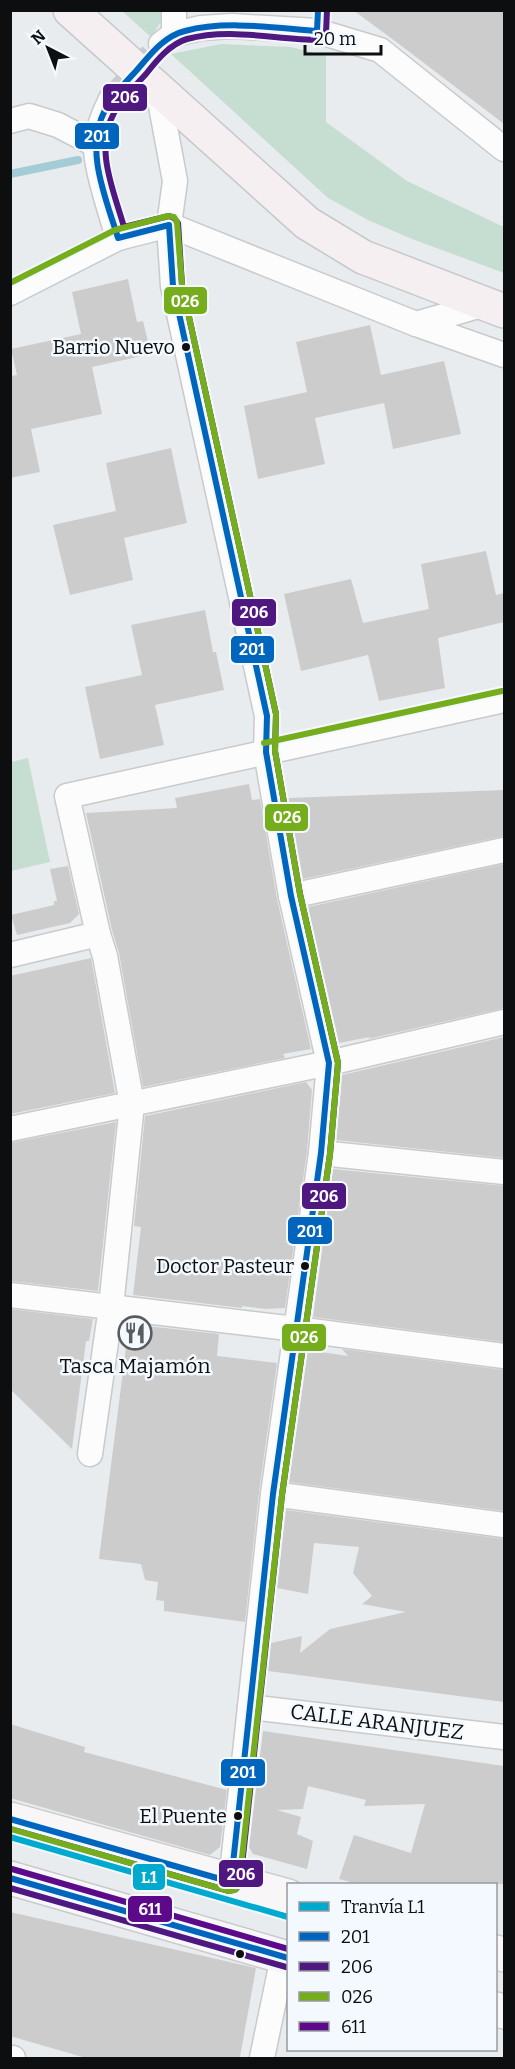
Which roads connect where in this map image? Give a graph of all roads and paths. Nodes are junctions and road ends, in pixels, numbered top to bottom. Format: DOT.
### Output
graph roads {
  1 [pos="70,10"];
  2 [pos="225,18"];
  3 [pos="317,21"];
  4 [pos="170,30"];
  5 [pos="158,90"];
  6 [pos="111,99"];
  7 [pos="10,121"];
  8 [pos="96,145"];
  9 [pos="504,149"];
  10 [pos="169,225"];
  11 [pos="118,238"];
  12 [pos="10,293"];
  13 [pos="498,308"];
  14 [pos="416,324"];
  15 [pos="504,355"];
  16 [pos="504,700"];
  17 [pos="266,752"];
  18 [pos="504,850"];
  19 [pos="291,896"];
  20 [pos="98,934"];
  21 [pos="10,955"];
  22 [pos="504,1022"];
  23 [pos="329,1063"];
  24 [pos="132,1104"];
  25 [pos="10,1129"];
  26 [pos="321,1153"];
  27 [pos="504,1172"];
  28 [pos="10,1295"];
  29 [pos="111,1307"];
  30 [pos="296,1329"];
  31 [pos="504,1356"];
  32 [pos="90,1454"];
  33 [pos="273,1494"];
  34 [pos="504,1525"];
  35 [pos="250,1707"];
  36 [pos="504,1737"];
  37 [pos="10,1819"];
  38 [pos="10,1878"];
  39 [pos="231,1882"];
  40 [pos="287,1896"];
  41 [pos="286,1957"];
  42 [pos="262,2058"];
  1 -- 5 [label="main road"];
  2 -- 3 [label="street"];
  2 -- 4 [label="street"];
  3 -- 9 [label="street"];
  5 -- 10 [label="street"];
  5 -- 13 [label="main road"];
  6 -- 8 [label="street"];
  7 -- 8 [label="street"];
  8 -- 11 [label="street"];
  10 -- 11 [label="street"];
  10 -- 14 [label="street"];
  10 -- 17 [label="street"];
  11 -- 12 [label="street"];
  13 -- 14 [label="street"];
  14 -- 15 [label="street"];
  16 -- 17 [label="street"];
  17 -- 19 [label="street"];
  17 -- 20 [label="street"];
  18 -- 19 [label="street"];
  19 -- 23 [label="street"];
  20 -- 21 [label="street"];
  20 -- 24 [label="street"];
  22 -- 23 [label="street"];
  23 -- 24 [label="street"];
  23 -- 26 [label="street"];
  24 -- 25 [label="street"];
  24 -- 29 [label="street"];
  26 -- 27 [label="street"];
  26 -- 30 [label="street"];
  28 -- 29 [label="street"];
  29 -- 30 [label="street"];
  29 -- 32 [label="street"];
  30 -- 31 [label="street"];
  30 -- 33 [label="street"];
  33 -- 34 [label="street"];
  33 -- 35 [label="street"];
  35 -- 36 [label="street, CALLE ARANJUEZ"];
  35 -- 39 [label="street"];
  37 -- 39 [label="main road"];
  38 -- 41 [label="main road"];
  39 -- 40 [label="main road"];
  41 -- 42 [label="street"];
}
